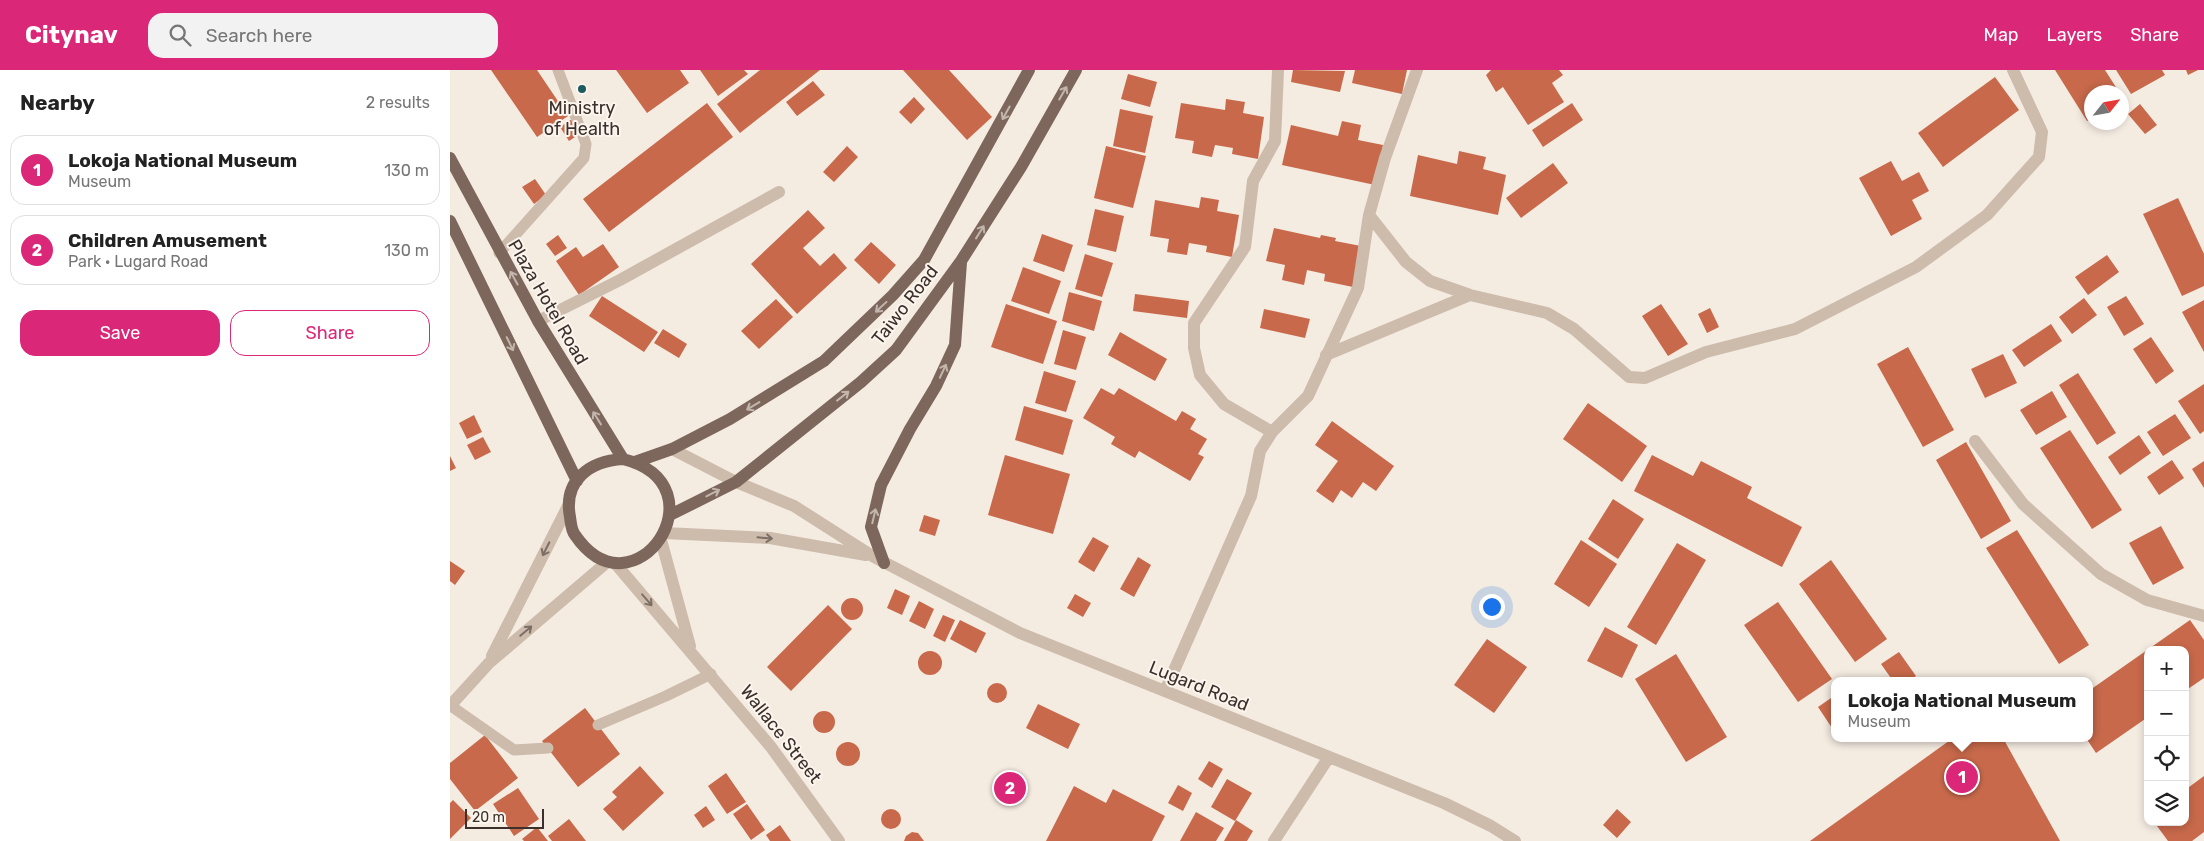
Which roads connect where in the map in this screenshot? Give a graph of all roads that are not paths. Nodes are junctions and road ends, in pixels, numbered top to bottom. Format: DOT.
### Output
graph roads {
  1 [pos="558,70"];
  2 [pos="1029,70"];
  3 [pos="1076,70"];
  4 [pos="1278,70"];
  5 [pos="1417,70"];
  6 [pos="2013,70"];
  7 [pos="450,158"];
  8 [pos="779,192"];
  9 [pos="1369,214"];
  10 [pos="450,221"];
  11 [pos="499,253"];
  12 [pos="961,261"];
  13 [pos="1470,294"];
  14 [pos="538,321"];
  15 [pos="1326,355"];
  16 [pos="1272,432"];
  17 [pos="1975,441"];
  18 [pos="672,450"];
  19 [pos="629,460"];
  20 [pos="577,481"];
  21 [pos="736,482"];
  22 [pos="568,506"];
  23 [pos="670,515"];
  24 [pos="662,537"];
  25 [pos="879,560"];
  26 [pos="610,563"];
  27 [pos="2204,616"];
  28 [pos="691,651"];
  29 [pos="489,662"];
  30 [pos="711,674"];
  31 [pos="1165,691"];
  32 [pos="450,706"];
  33 [pos="598,725"];
  34 [pos="548,748"];
  35 [pos="1330,757"];
  36 [pos="839,841"];
  37 [pos="1274,841"];
  38 [pos="1515,841"];
  1 -- 11 [label="lane"];
  2 -- 18 [label="main road, Taiwo Road, one-way"];
  12 -- 3 [label="main road, Taiwo Road, one-way"];
  4 -- 16 [label="street"];
  5 -- 9 [label="street"];
  6 -- 13 [label="street"];
  7 -- 11 [label="main road, Plaza Hotel Road"];
  8 -- 14 [label="street"];
  9 -- 13 [label="street"];
  9 -- 15 [label="street"];
  10 -- 20 [label="main road, one-way"];
  14 -- 11 [label="main road, Plaza Hotel Road, one-way"];
  21 -- 12 [label="main road, Taiwo Road, one-way"];
  25 -- 12 [label="main road, one-way"];
  13 -- 15 [label="street"];
  19 -- 14 [label="main road, Plaza Hotel Road, one-way"];
  15 -- 16 [label="street"];
  16 -- 31 [label="street"];
  17 -- 27 [label="street"];
  18 -- 19 [label="main road, Taiwo Road"];
  18 -- 21 [label="street"];
  19 -- 20 [label="main road"];
  19 -- 23 [label="main road"];
  20 -- 22 [label="main road"];
  23 -- 21 [label="main road, Taiwo Road, one-way"];
  21 -- 25 [label="street"];
  22 -- 26 [label="main road"];
  22 -- 29 [label="street, one-way"];
  23 -- 24 [label="main road"];
  24 -- 25 [label="street, one-way"];
  24 -- 26 [label="main road"];
  24 -- 28 [label="street"];
  25 -- 31 [label="street, Lugard Road"];
  26 -- 28 [label="street, Wallace Street, one-way"];
  29 -- 26 [label="street, one-way"];
  28 -- 30 [label="street, Wallace Street"];
  29 -- 32 [label="street"];
  30 -- 33 [label="lane"];
  30 -- 36 [label="street, Wallace Street"];
  31 -- 35 [label="street, Lugard Road"];
  32 -- 34 [label="lane"];
  35 -- 37 [label="street"];
  35 -- 38 [label="street, Lugard Road"];
}
